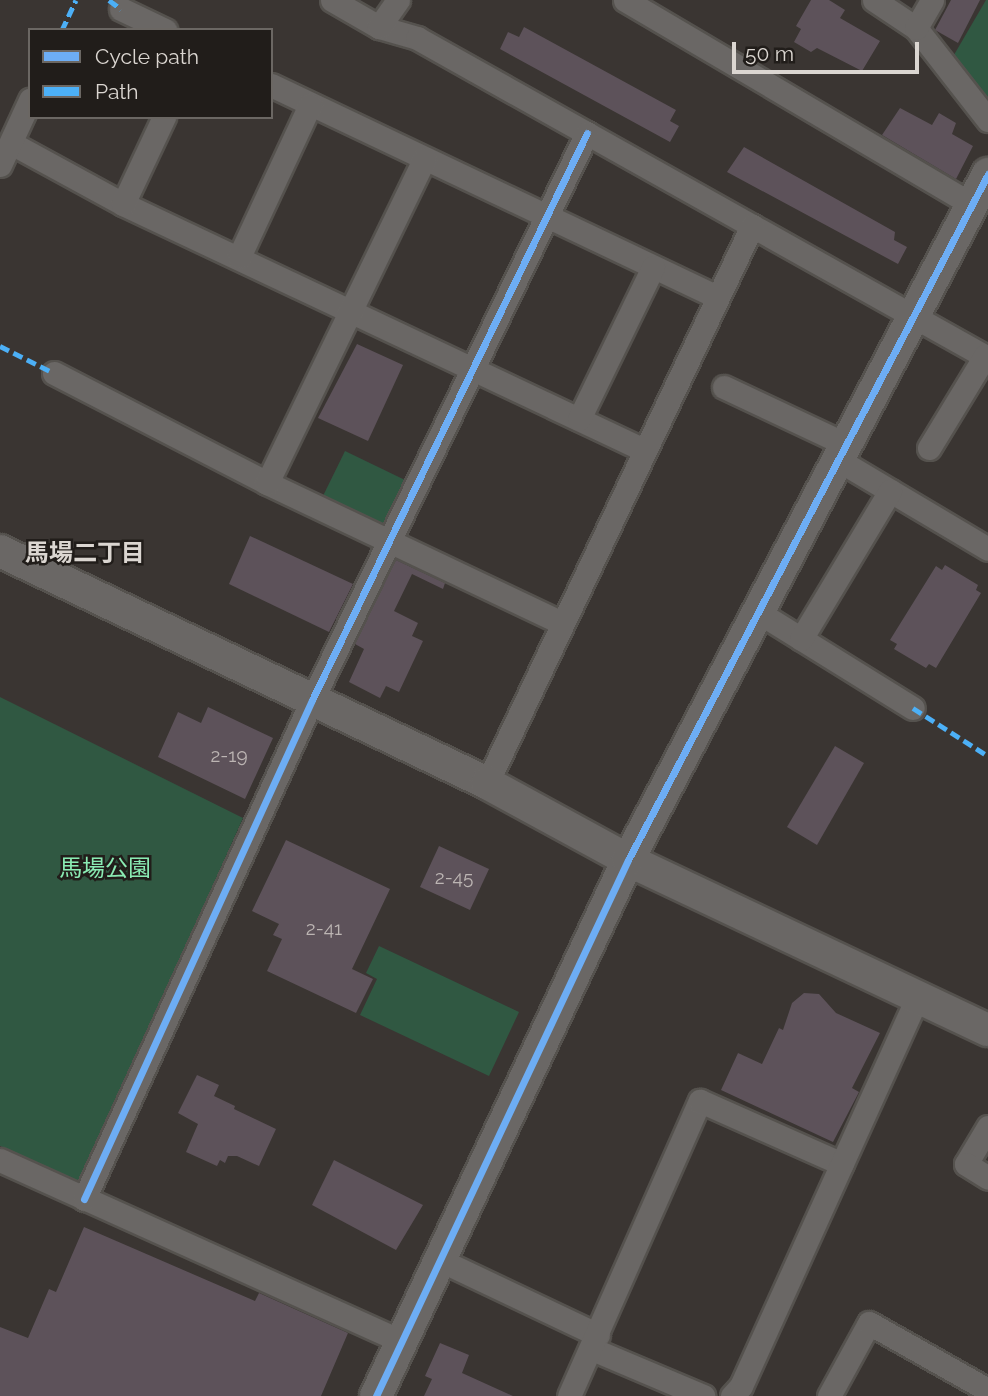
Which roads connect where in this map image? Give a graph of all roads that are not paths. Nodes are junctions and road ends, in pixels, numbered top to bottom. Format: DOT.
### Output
graph roads {
  1 [pos="332,0"];
  2 [pos="398,0"];
  3 [pos="874,0"];
  4 [pos="933,0"];
  5 [pos="639,3"];
  6 [pos="121,9"];
  7 [pos="379,27"];
  8 [pos="161,28"];
  9 [pos="916,28"];
  10 [pos="273,86"];
  11 [pos="28,103"];
  12 [pos="310,105"];
  13 [pos="163,119"];
  14 [pos="988,120"];
  15 [pos="9,130"];
  16 [pos="587,133"];
  17 [pos="424,159"];
  18 [pos="0,165"];
  19 [pos="988,174"];
  20 [pos="124,204"];
  21 [pos="972,204"];
  22 [pos="546,217"];
  23 [pos="751,226"];
  24 [pos="239,257"];
  25 [pos="653,267"];
  26 [pos="716,296"];
  27 [pos="351,313"];
  28 [pos="911,314"];
  29 [pos="986,357"];
  30 [pos="471,369"];
  31 [pos="54,373"];
  32 [pos="724,387"];
  33 [pos="579,419"];
  34 [pos="929,448"];
  35 [pos="642,449"];
  36 [pos="843,453"];
  37 [pos="267,483"];
  38 [pos="890,491"];
  39 [pos="392,541"];
  40 [pos="988,549"];
  41 [pos="0,551"];
  42 [pos="758,612"];
  43 [pos="560,622"];
  44 [pos="801,639"];
  45 [pos="312,700"];
  46 [pos="913,708"];
  47 [pos="487,783"];
  48 [pos="628,860"];
  49 [pos="918,996"];
  50 [pos="988,1030"];
  51 [pos="988,1127"];
  52 [pos="0,1160"];
  53 [pos="842,1164"];
  54 [pos="988,1178"];
  55 [pos="84,1199"];
  56 [pos="438,1259"];
  57 [pos="400,1341"];
  58 [pos="595,1342"];
  59 [pos="988,1390"];
  60 [pos="376,1396"];
  61 [pos="569,1396"];
  62 [pos="703,1396"];
  63 [pos="732,1396"];
  64 [pos="829,1396"];
  65 [pos="984,1396"];
  1 -- 7 [label="street"];
  2 -- 7 [label="street"];
  3 -- 9 [label="street"];
  4 -- 9 [label="street"];
  5 -- 21 [label="street"];
  6 -- 8 [label="street"];
  7 -- 16 [label="street"];
  9 -- 14 [label="street"];
  10 -- 12 [label="street"];
  11 -- 15 [label="street"];
  12 -- 17 [label="street"];
  12 -- 24 [label="street"];
  13 -- 20 [label="street"];
  15 -- 18 [label="street"];
  15 -- 20 [label="street"];
  16 -- 22 [label="street"];
  16 -- 23 [label="street"];
  17 -- 22 [label="street"];
  17 -- 27 [label="street"];
  19 -- 21 [label="street"];
  20 -- 24 [label="street"];
  21 -- 28 [label="street"];
  22 -- 25 [label="street"];
  22 -- 30 [label="street"];
  23 -- 26 [label="street"];
  23 -- 28 [label="street"];
  24 -- 27 [label="street"];
  25 -- 26 [label="street"];
  25 -- 33 [label="street"];
  26 -- 35 [label="street"];
  27 -- 30 [label="street"];
  27 -- 37 [label="street"];
  28 -- 29 [label="street"];
  28 -- 36 [label="street"];
  29 -- 34 [label="street"];
  30 -- 33 [label="street"];
  30 -- 39 [label="street"];
  31 -- 37 [label="street"];
  32 -- 36 [label="street"];
  33 -- 35 [label="street"];
  35 -- 43 [label="street"];
  36 -- 38 [label="street"];
  36 -- 42 [label="street"];
  37 -- 39 [label="street"];
  38 -- 40 [label="street"];
  38 -- 44 [label="street"];
  39 -- 43 [label="street"];
  39 -- 45 [label="street"];
  41 -- 45 [label="street"];
  42 -- 44 [label="street"];
  42 -- 48 [label="street"];
  43 -- 47 [label="street"];
  44 -- 46 [label="street"];
  45 -- 47 [label="street"];
  45 -- 55 [label="street"];
  47 -- 48 [label="street"];
  48 -- 49 [label="street"];
  48 -- 56 [label="street"];
  49 -- 50 [label="street"];
  49 -- 53 [label="street"];
  51 -- 54 [label="street"];
  52 -- 55 [label="street"];
  53 -- 58 [label="street"];
  53 -- 63 [label="street"];
  55 -- 57 [label="street"];
  56 -- 57 [label="street"];
  56 -- 58 [label="street"];
  57 -- 60 [label="street"];
  58 -- 61 [label="street"];
  58 -- 62 [label="street"];
  59 -- 64 [label="street"];
  59 -- 65 [label="street"];
}
